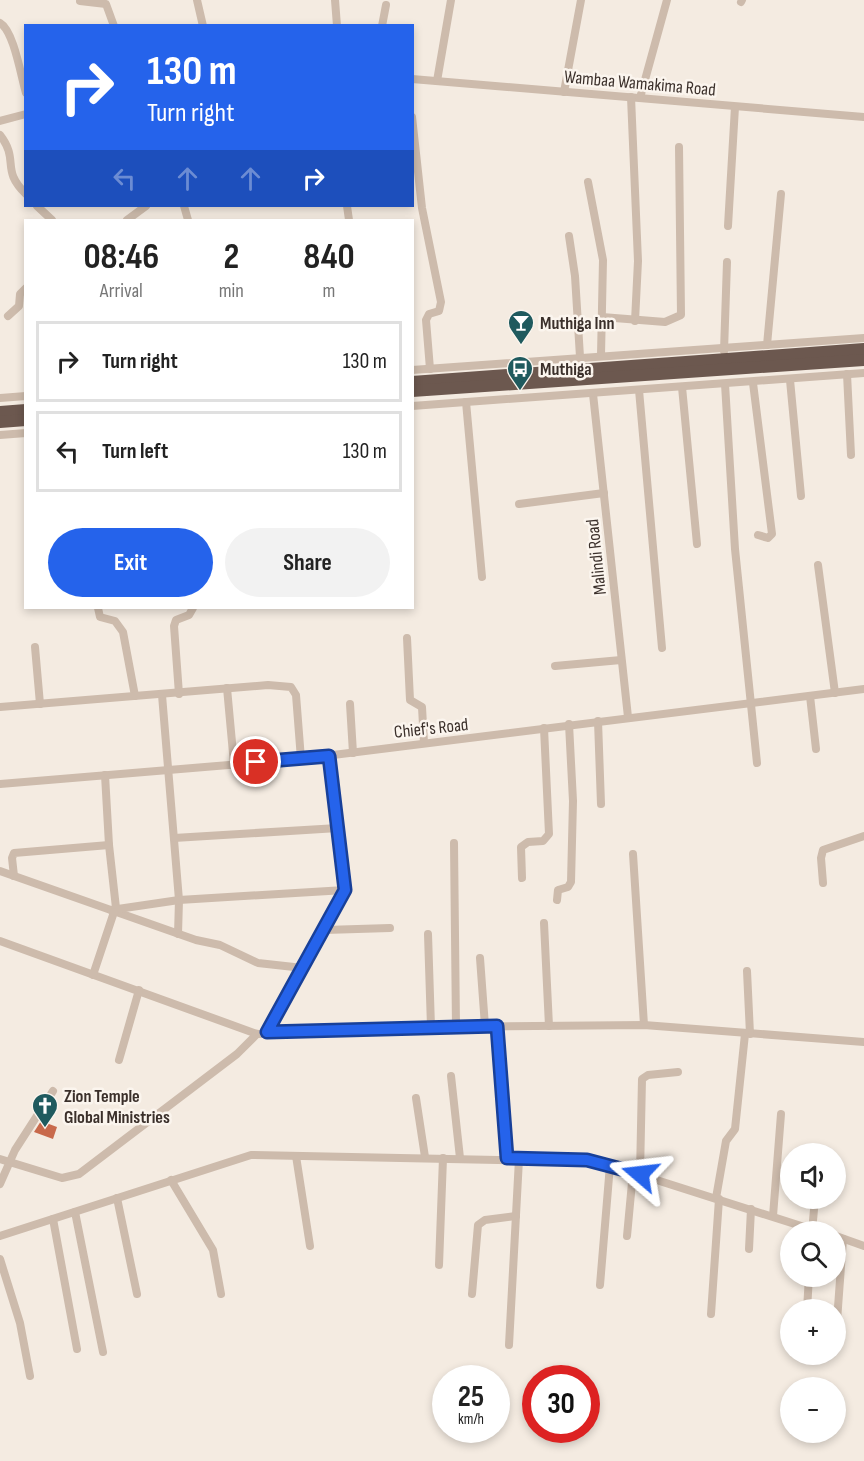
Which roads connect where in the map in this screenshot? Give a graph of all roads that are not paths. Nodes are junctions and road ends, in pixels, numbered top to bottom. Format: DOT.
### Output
graph roads {
  1 [pos="197,0"];
  2 [pos="335,0"];
  3 [pos="451,0"];
  4 [pos="581,0"];
  5 [pos="667,0"];
  6 [pos="80,1"];
  7 [pos="386,4"];
  8 [pos="0,23"];
  9 [pos="113,24"];
  10 [pos="203,24"];
  11 [pos="337,24"];
  12 [pos="382,24"];
  13 [pos="414,79"];
  14 [pos="437,81"];
  15 [pos="24,86"];
  16 [pos="564,92"];
  17 [pos="636,98"];
  18 [pos="735,107"];
  19 [pos="24,115"];
  20 [pos="864,117"];
  21 [pos="0,121"];
  22 [pos="0,135"];
  23 [pos="414,135"];
  24 [pos="679,147"];
  25 [pos="588,182"];
  26 [pos="24,192"];
  27 [pos="780,194"];
  28 [pos="38,207"];
  29 [pos="145,207"];
  30 [pos="51,219"];
  31 [pos="128,219"];
  32 [pos="728,226"];
  33 [pos="569,236"];
  34 [pos="727,262"];
  35 [pos="24,290"];
  36 [pos="8,316"];
  37 [pos="602,318"];
  38 [pos="635,321"];
  39 [pos="864,338"];
  40 [pos="767,345"];
  41 [pos="846,345"];
  42 [pos="864,349"];
  43 [pos="724,354"];
  44 [pos="600,356"];
  45 [pos="580,357"];
  46 [pos="864,360"];
  47 [pos="430,369"];
  48 [pos="414,370"];
  49 [pos="557,370"];
  50 [pos="864,373"];
  51 [pos="847,374"];
  52 [pos="790,380"];
  53 [pos="414,382"];
  54 [pos="753,383"];
  55 [pos="725,384"];
  56 [pos="682,387"];
  57 [pos="452,388"];
  58 [pos="639,390"];
  59 [pos="414,391"];
  60 [pos="593,394"];
  61 [pos="24,396"];
  62 [pos="559,396"];
  63 [pos="0,398"];
  64 [pos="466,402"];
  65 [pos="452,404"];
  66 [pos="414,406"];
  67 [pos="24,410"];
  68 [pos="0,412"];
  69 [pos="24,420"];
  70 [pos="0,422"];
  71 [pos="24,433"];
  72 [pos="0,435"];
  73 [pos="851,455"];
  74 [pos="604,493"];
  75 [pos="801,496"];
  76 [pos="519,504"];
  77 [pos="758,535"];
  78 [pos="697,544"];
  79 [pos="818,565"];
  80 [pos="482,577"];
  81 [pos="192,609"];
  82 [pos="98,610"];
  83 [pos="407,638"];
  84 [pos="35,647"];
  85 [pos="662,648"];
  86 [pos="621,660"];
  87 [pos="555,666"];
  88 [pos="226,688"];
  89 [pos="864,689"];
  90 [pos="835,693"];
  91 [pos="179,694"];
  92 [pos="162,695"];
  93 [pos="135,696"];
  94 [pos="810,696"];
  95 [pos="751,702"];
  96 [pos="40,704"];
  97 [pos="350,704"];
  98 [pos="0,707"];
  99 [pos="628,717"];
  100 [pos="598,721"];
  101 [pos="569,724"];
  102 [pos="544,728"];
  103 [pos="424,743"];
  104 [pos="816,748"];
  105 [pos="352,753"];
  106 [pos="329,756"];
  107 [pos="301,759"];
  108 [pos="757,763"];
  109 [pos="234,764"];
  110 [pos="169,771"];
  111 [pos="105,776"];
  112 [pos="0,784"];
  113 [pos="601,804"];
  114 [pos="338,828"];
  115 [pos="864,836"];
  116 [pos="174,838"];
  117 [pos="454,843"];
  118 [pos="109,845"];
  119 [pos="633,854"];
  120 [pos="0,871"];
  121 [pos="14,876"];
  122 [pos="522,878"];
  123 [pos="823,883"];
  124 [pos="345,890"];
  125 [pos="179,900"];
  126 [pos="557,900"];
  127 [pos="113,910"];
  128 [pos="544,923"];
  129 [pos="390,928"];
  130 [pos="325,930"];
  131 [pos="178,934"];
  132 [pos="428,934"];
  133 [pos="0,941"];
  134 [pos="541,947"];
  135 [pos="480,958"];
  136 [pos="303,968"];
  137 [pos="747,971"];
  138 [pos="93,975"];
  139 [pos="139,990"];
  140 [pos="644,1025"];
  141 [pos="485,1026"];
  142 [pos="497,1026"];
  143 [pos="547,1026"];
  144 [pos="431,1027"];
  145 [pos="456,1027"];
  146 [pos="267,1032"];
  147 [pos="257,1034"];
  148 [pos="747,1034"];
  149 [pos="864,1042"];
  150 [pos="119,1060"];
  151 [pos="678,1072"];
  152 [pos="451,1076"];
  153 [pos="53,1090"];
  154 [pos="416,1098"];
  155 [pos="781,1114"];
  156 [pos="296,1156"];
  157 [pos="425,1157"];
  158 [pos="443,1158"];
  159 [pos="460,1158"];
  160 [pos="507,1158"];
  161 [pos="0,1159"];
  162 [pos="519,1159"];
  163 [pos="10,1162"];
  164 [pos="610,1165"];
  165 [pos="637,1173"];
  166 [pos="171,1180"];
  167 [pos="0,1184"];
  168 [pos="117,1198"];
  169 [pos="718,1199"];
  170 [pos="751,1209"];
  171 [pos="75,1212"];
  172 [pos="516,1216"];
  173 [pos="773,1216"];
  174 [pos="53,1219"];
  175 [pos="787,1221"];
  176 [pos="0,1236"];
  177 [pos="627,1236"];
  178 [pos="846,1240"];
  179 [pos="310,1246"];
  180 [pos="864,1246"];
  181 [pos="749,1249"];
  182 [pos="0,1259"];
  183 [pos="439,1265"];
  184 [pos="600,1286"];
  185 [pos="137,1294"];
  186 [pos="221,1294"];
  187 [pos="472,1294"];
  188 [pos="711,1314"];
  189 [pos="509,1346"];
  190 [pos="77,1350"];
  191 [pos="103,1352"];
  192 [pos="30,1376"];
  1 -- 10 [label="street"];
  2 -- 11 [label="street"];
  3 -- 14 [label="street"];
  4 -- 16 [label="street"];
  5 -- 17 [label="street"];
  6 -- 9 [label="street"];
  7 -- 12 [label="street"];
  8 -- 15 [label="street"];
  13 -- 14 [label="street, Wambaa Wamakima Road"];
  14 -- 16 [label="street, Wambaa Wamakima Road"];
  16 -- 17 [label="street, Wambaa Wamakima Road"];
  17 -- 18 [label="street, Wambaa Wamakima Road"];
  17 -- 38 [label="street"];
  18 -- 20 [label="street, Wambaa Wamakima Road"];
  18 -- 32 [label="street"];
  19 -- 21 [label="street"];
  22 -- 26 [label="street"];
  23 -- 47 [label="street"];
  24 -- 38 [label="street"];
  25 -- 37 [label="street"];
  27 -- 40 [label="street"];
  28 -- 30 [label="street"];
  29 -- 31 [label="street"];
  33 -- 45 [label="street"];
  34 -- 43 [label="street"];
  35 -- 36 [label="street"];
  37 -- 38 [label="street"];
  37 -- 44 [label="street"];
  39 -- 41 [label="street"];
  40 -- 41 [label="street"];
  40 -- 43 [label="street"];
  41 -- 42 [label="highway"];
  41 -- 43 [label="highway"];
  43 -- 44 [label="street"];
  43 -- 49 [label="highway"];
  44 -- 45 [label="street"];
  45 -- 49 [label="street"];
  46 -- 49 [label="highway"];
  47 -- 48 [label="street"];
  47 -- 49 [label="street"];
  49 -- 53 [label="highway"];
  49 -- 57 [label="highway"];
  49 -- 62 [label="street"];
  50 -- 51 [label="street"];
  51 -- 52 [label="street"];
  51 -- 73 [label="street"];
  52 -- 54 [label="street"];
  52 -- 75 [label="street"];
  54 -- 55 [label="street"];
  54 -- 77 [label="street"];
  55 -- 56 [label="street"];
  55 -- 95 [label="street"];
  56 -- 58 [label="street"];
  56 -- 78 [label="street"];
  57 -- 59 [label="highway"];
  57 -- 65 [label="street"];
  58 -- 60 [label="street"];
  58 -- 85 [label="street"];
  60 -- 62 [label="street"];
  60 -- 74 [label="street, Malindi Road"];
  61 -- 63 [label="street"];
  62 -- 64 [label="street"];
  64 -- 65 [label="street"];
  64 -- 80 [label="street"];
  65 -- 66 [label="street"];
  67 -- 68 [label="highway"];
  69 -- 70 [label="highway"];
  71 -- 72 [label="street"];
  74 -- 76 [label="street"];
  74 -- 86 [label="street, Malindi Road"];
  79 -- 90 [label="street"];
  81 -- 91 [label="street"];
  82 -- 93 [label="street"];
  83 -- 103 [label="street"];
  84 -- 96 [label="street"];
  86 -- 87 [label="street"];
  86 -- 99 [label="street, Malindi Road"];
  88 -- 91 [label="street"];
  88 -- 107 [label="street"];
  88 -- 109 [label="street"];
  89 -- 90 [label="street, Chief's Road"];
  90 -- 94 [label="street, Chief's Road"];
  91 -- 92 [label="street"];
  92 -- 93 [label="street"];
  92 -- 110 [label="street"];
  93 -- 96 [label="street"];
  94 -- 95 [label="street, Chief's Road"];
  94 -- 104 [label="street"];
  95 -- 99 [label="street, Chief's Road"];
  95 -- 108 [label="street"];
  96 -- 98 [label="street"];
  97 -- 105 [label="street"];
  99 -- 100 [label="street, Chief's Road"];
  100 -- 101 [label="street, Chief's Road"];
  100 -- 113 [label="street"];
  101 -- 102 [label="street, Chief's Road"];
  101 -- 126 [label="street"];
  102 -- 103 [label="street, Chief's Road"];
  102 -- 122 [label="street"];
  103 -- 105 [label="street, Chief's Road"];
  105 -- 106 [label="street, Chief's Road"];
  106 -- 107 [label="street, Chief's Road"];
  106 -- 114 [label="street"];
  107 -- 109 [label="street, Chief's Road"];
  109 -- 110 [label="street, Chief's Road"];
  110 -- 111 [label="street, Chief's Road"];
  110 -- 116 [label="street"];
  111 -- 112 [label="street, Chief's Road"];
  111 -- 118 [label="street"];
  114 -- 116 [label="street"];
  114 -- 124 [label="street"];
  115 -- 123 [label="street"];
  116 -- 125 [label="street"];
  117 -- 145 [label="street"];
  118 -- 121 [label="street"];
  118 -- 127 [label="street"];
  119 -- 140 [label="street"];
  120 -- 121 [label="street"];
  121 -- 127 [label="street"];
  124 -- 125 [label="street"];
  124 -- 130 [label="street"];
  125 -- 127 [label="street"];
  125 -- 131 [label="street"];
  127 -- 131 [label="street"];
  127 -- 138 [label="street"];
  128 -- 143 [label="street"];
  129 -- 130 [label="street"];
  130 -- 136 [label="street"];
  131 -- 136 [label="street"];
  132 -- 144 [label="street"];
  133 -- 138 [label="street"];
  134 -- 143 [label="street"];
  135 -- 141 [label="street"];
  136 -- 146 [label="street"];
  137 -- 148 [label="street"];
  138 -- 139 [label="street"];
  139 -- 147 [label="street"];
  139 -- 150 [label="street"];
  140 -- 143 [label="street"];
  140 -- 148 [label="street"];
  141 -- 142 [label="street"];
  141 -- 145 [label="street"];
  142 -- 143 [label="street"];
  142 -- 160 [label="street"];
  144 -- 145 [label="street"];
  144 -- 146 [label="street"];
  146 -- 147 [label="street"];
  147 -- 163 [label="street"];
  148 -- 149 [label="street"];
  148 -- 169 [label="street"];
  151 -- 165 [label="street"];
  152 -- 159 [label="street"];
  153 -- 163 [label="street"];
  154 -- 157 [label="street"];
  155 -- 173 [label="street"];
  156 -- 157 [label="street"];
  156 -- 166 [label="street"];
  156 -- 179 [label="street"];
  157 -- 158 [label="street"];
  158 -- 159 [label="street"];
  158 -- 183 [label="street"];
  159 -- 160 [label="street"];
  160 -- 162 [label="street"];
  161 -- 163 [label="street"];
  162 -- 164 [label="street"];
  162 -- 172 [label="street"];
  163 -- 167 [label="street"];
  164 -- 165 [label="street"];
  164 -- 184 [label="street"];
  165 -- 169 [label="street"];
  165 -- 177 [label="street"];
  166 -- 168 [label="street"];
  166 -- 186 [label="street"];
  168 -- 171 [label="street"];
  168 -- 185 [label="street"];
  169 -- 170 [label="street"];
  169 -- 188 [label="street"];
  170 -- 173 [label="street"];
  170 -- 181 [label="street"];
  171 -- 174 [label="street"];
  171 -- 191 [label="street"];
  172 -- 187 [label="street"];
  172 -- 189 [label="street"];
  173 -- 175 [label="street"];
  174 -- 176 [label="street"];
  174 -- 190 [label="street"];
  178 -- 180 [label="street"];
  182 -- 192 [label="street"];
}
